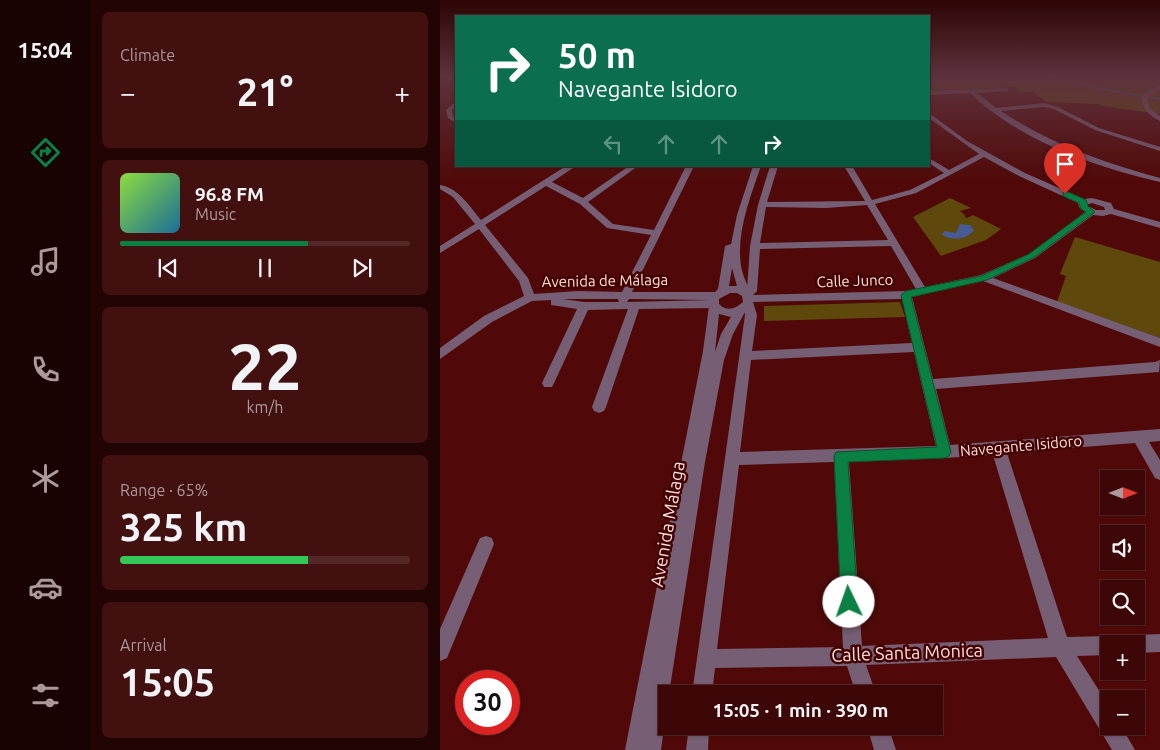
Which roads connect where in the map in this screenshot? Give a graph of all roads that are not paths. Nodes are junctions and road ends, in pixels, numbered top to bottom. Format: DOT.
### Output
graph roads {
  1 [pos="995,111"];
  2 [pos="1062,111"];
  3 [pos="1149,111"];
  4 [pos="930,116"];
  5 [pos="1160,119"];
  6 [pos="1160,149"];
  7 [pos="983,155"];
  8 [pos="930,161"];
  9 [pos="571,167"];
  10 [pos="633,167"];
  11 [pos="689,167"];
  12 [pos="752,167"];
  13 [pos="757,167"];
  14 [pos="774,167"];
  15 [pos="849,167"];
  16 [pos="948,173"];
  17 [pos="1160,180"];
  18 [pos="547,183"];
  19 [pos="440,187"];
  20 [pos="583,202"];
  21 [pos="1083,202"];
  22 [pos="871,203"];
  23 [pos="762,205"];
  24 [pos="1110,211"];
  25 [pos="1091,212"];
  26 [pos="481,225"];
  27 [pos="1160,225"];
  28 [pos="656,233"];
  29 [pos="894,243"];
  30 [pos="756,246"];
  31 [pos="440,250"];
  32 [pos="731,259"];
  33 [pos="984,278"];
  34 [pos="924,292"];
  35 [pos="906,295"];
  36 [pos="530,298"];
  37 [pos="716,299"];
  38 [pos="623,300"];
  39 [pos="746,300"];
  40 [pos="635,305"];
  41 [pos="584,306"];
  42 [pos="1160,343"];
  43 [pos="919,347"];
  44 [pos="440,354"];
  45 [pos="746,356"];
  46 [pos="1160,365"];
  47 [pos="548,383"];
  48 [pos="928,384"];
  49 [pos="599,407"];
  50 [pos="1160,435"];
  51 [pos="1138,436"];
  52 [pos="998,448"];
  53 [pos="945,452"];
  54 [pos="841,456"];
  55 [pos="733,459"];
  56 [pos="1160,473"];
  57 [pos="486,544"];
  58 [pos="1160,643"];
  59 [pos="1145,644"];
  60 [pos="1100,645"];
  61 [pos="1060,646"];
  62 [pos="440,651"];
  63 [pos="853,656"];
  64 [pos="706,659"];
  65 [pos="703,685"];
  66 [pos="863,685"];
  67 [pos="1100,711"];
  68 [pos="698,735"];
  69 [pos="880,735"];
  70 [pos="1115,735"];
  71 [pos="636,750"];
  72 [pos="650,750"];
  73 [pos="697,750"];
  74 [pos="886,750"];
  75 [pos="1124,750"];
  1 -- 17 [label="street"];
  2 -- 6 [label="street"];
  3 -- 5 [label="street"];
  4 -- 7 [label="street"];
  7 -- 16 [label="street"];
  7 -- 21 [label="street"];
  8 -- 16 [label="street"];
  9 -- 18 [label="street"];
  10 -- 20 [label="street"];
  11 -- 28 [label="street"];
  12 -- 32 [label="street"];
  13 -- 32 [label="street"];
  14 -- 23 [label="street"];
  15 -- 22 [label="street"];
  16 -- 22 [label="street"];
  18 -- 20 [label="street"];
  18 -- 26 [label="street"];
  19 -- 26 [label="street"];
  20 -- 28 [label="street"];
  21 -- 24 [label="street"];
  21 -- 25 [label="street"];
  22 -- 23 [label="street"];
  22 -- 29 [label="street"];
  23 -- 30 [label="street"];
  24 -- 25 [label="street"];
  24 -- 27 [label="street"];
  25 -- 33 [label="street, Calle Junco"];
  26 -- 31 [label="street"];
  26 -- 36 [label="street"];
  28 -- 38 [label="street"];
  29 -- 30 [label="street"];
  29 -- 34 [label="street"];
  30 -- 39 [label="street"];
  32 -- 37 [label="street, Avenida Málaga"];
  32 -- 39 [label="street"];
  33 -- 34 [label="street, Calle Junco"];
  33 -- 42 [label="street"];
  34 -- 35 [label="street, Calle Junco"];
  35 -- 39 [label="street, Calle Junco"];
  35 -- 43 [label="street"];
  36 -- 38 [label="street, Avenida de Málaga"];
  36 -- 41 [label="street, Avenida de Málaga"];
  36 -- 44 [label="street"];
  37 -- 38 [label="street, Avenida de Málaga"];
  37 -- 39 [label="street"];
  37 -- 39 [label="street"];
  37 -- 40 [label="street, Avenida de Málaga"];
  37 -- 71 [label="street, Avenida Málaga"];
  38 -- 40 [label="street, Avenida de Málaga"];
  38 -- 41 [label="street, Avenida de Málaga"];
  39 -- 45 [label="street"];
  39 -- 72 [label="street, Avenida Málaga"];
  40 -- 49 [label="street"];
  41 -- 47 [label="street"];
  43 -- 45 [label="street"];
  43 -- 48 [label="street"];
  45 -- 55 [label="street"];
  46 -- 48 [label="street"];
  48 -- 53 [label="street"];
  50 -- 51 [label="street, Navegante Isidoro"];
  51 -- 52 [label="street, Navegante Isidoro"];
  51 -- 56 [label="street"];
  52 -- 53 [label="street, Navegante Isidoro"];
  52 -- 61 [label="street"];
  53 -- 54 [label="street, Navegante Isidoro"];
  54 -- 55 [label="street, Navegante Isidoro"];
  54 -- 63 [label="street"];
  55 -- 64 [label="street"];
  57 -- 62 [label="street"];
  58 -- 59 [label="street"];
  60 -- 61 [label="street, Calle Santa Monica"];
  61 -- 63 [label="street, Calle Santa Monica"];
  61 -- 67 [label="street"];
  63 -- 64 [label="street, Calle Santa Monica"];
  63 -- 66 [label="street"];
  64 -- 65 [label="street"];
  68 -- 73 [label="street"];
  69 -- 74 [label="street"];
  70 -- 75 [label="street"];
}
